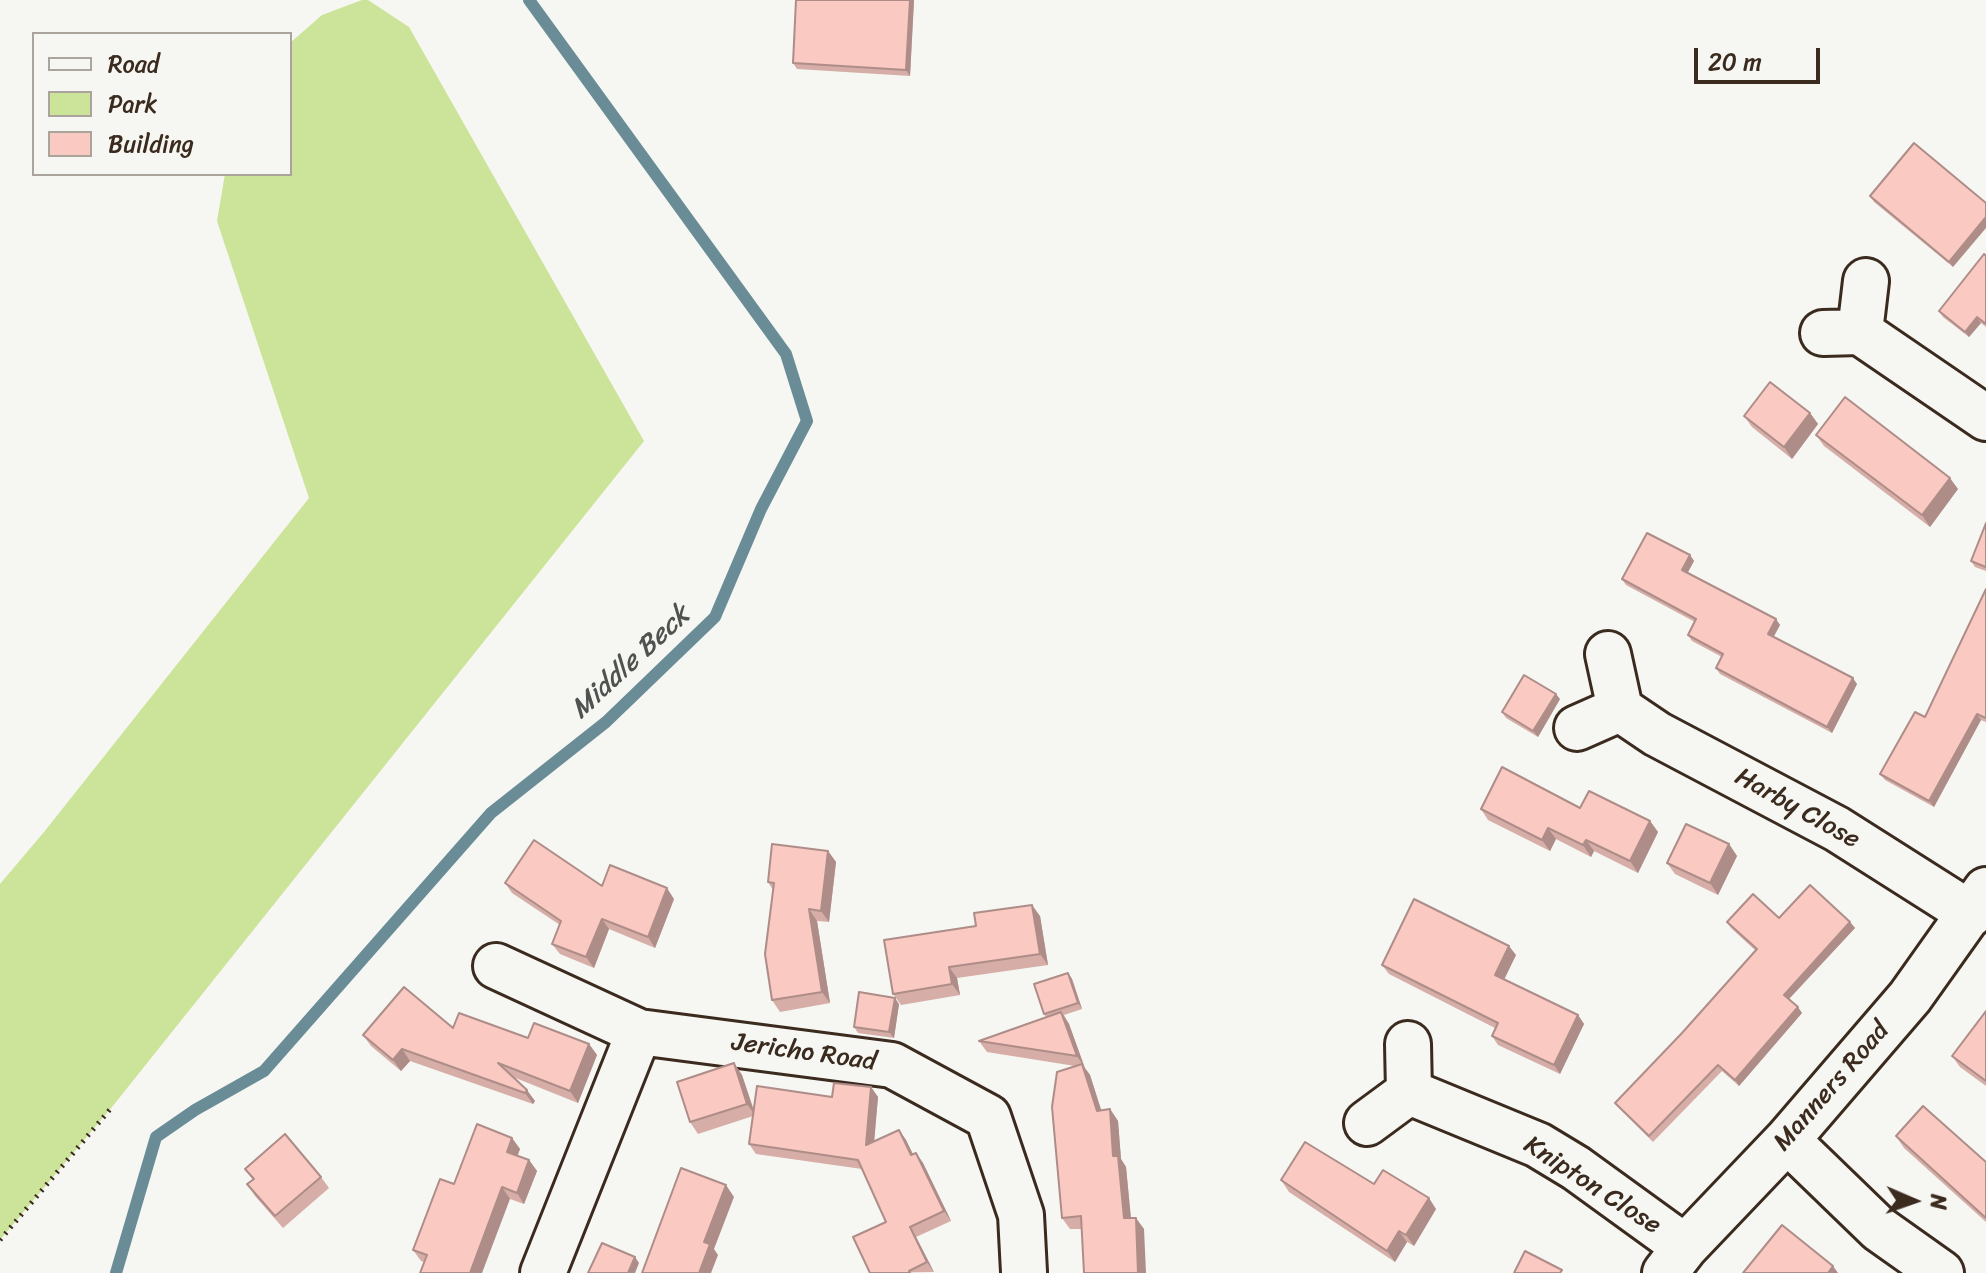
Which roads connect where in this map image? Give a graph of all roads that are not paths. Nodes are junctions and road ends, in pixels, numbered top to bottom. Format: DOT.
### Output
graph roads {
  1 [pos="1866,281"];
  2 [pos="1986,418"];
  3 [pos="1608,654"];
  4 [pos="1620,709"];
  5 [pos="1577,728"];
  6 [pos="1979,902"];
  7 [pos="496,966"];
  8 [pos="639,1032"];
  9 [pos="1408,1044"];
  10 [pos="1409,1092"];
  11 [pos="1367,1123"];
  12 [pos="1787,1140"];
  13 [pos="1675,1260"];
  14 [pos="1024,1272"];
  15 [pos="543,1273"];
  16 [pos="1941,1273"];
  1 -- 2 [label="street"];
  3 -- 4 [label="street"];
  4 -- 5 [label="street"];
  4 -- 6 [label="street, Harby Close"];
  6 -- 12 [label="street, Manners Road"];
  7 -- 8 [label="street, Jericho Road"];
  8 -- 14 [label="street, Jericho Road"];
  8 -- 15 [label="street"];
  9 -- 10 [label="street"];
  10 -- 11 [label="street"];
  10 -- 13 [label="street, Knipton Close"];
  12 -- 13 [label="street, Manners Road"];
  12 -- 16 [label="street"];
}
